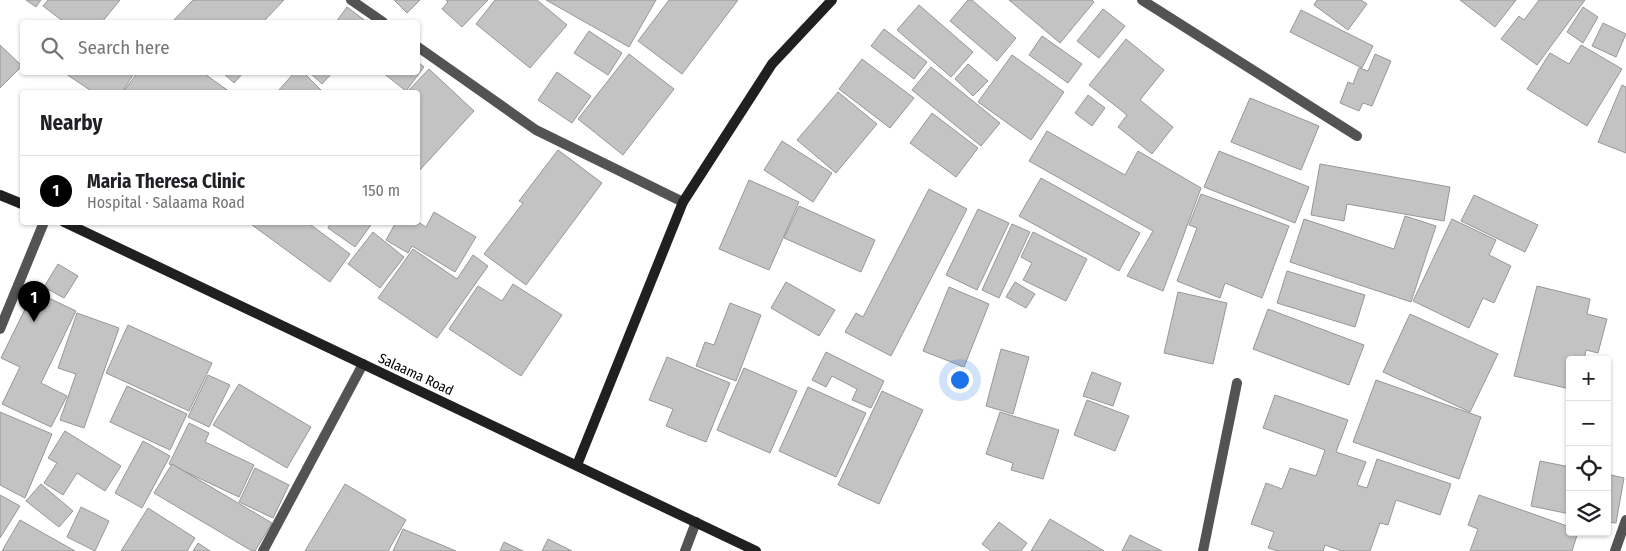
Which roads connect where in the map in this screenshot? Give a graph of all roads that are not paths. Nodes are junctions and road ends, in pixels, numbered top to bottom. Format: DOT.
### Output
graph roads {
  1 [pos="351,0"];
  2 [pos="1142,0"];
  3 [pos="828,1"];
  4 [pos="380,20"];
  5 [pos="420,48"];
  6 [pos="1357,136"];
  7 [pos="0,194"];
  8 [pos="683,202"];
  9 [pos="20,203"];
  10 [pos="43,225"];
  11 [pos="70,225"];
  12 [pos="0,328"];
  13 [pos="362,364"];
  14 [pos="1237,383"];
  15 [pos="577,465"];
  16 [pos="1626,520"];
  17 [pos="696,522"];
  18 [pos="263,551"];
  19 [pos="684,551"];
  20 [pos="756,551"];
  21 [pos="1203,551"];
  22 [pos="1615,551"];
  1 -- 4 [label="street"];
  2 -- 6 [label="street"];
  3 -- 8 [label="main road"];
  5 -- 8 [label="street"];
  7 -- 9 [label="main road"];
  8 -- 15 [label="main road"];
  10 -- 12 [label="street"];
  11 -- 13 [label="main road, Salaama Road"];
  13 -- 15 [label="main road, Salaama Road"];
  13 -- 18 [label="street"];
  14 -- 21 [label="street"];
  15 -- 17 [label="main road, Salaama Road"];
  16 -- 22 [label="street"];
  17 -- 19 [label="street"];
  17 -- 20 [label="main road, Salaama Road"];
}
